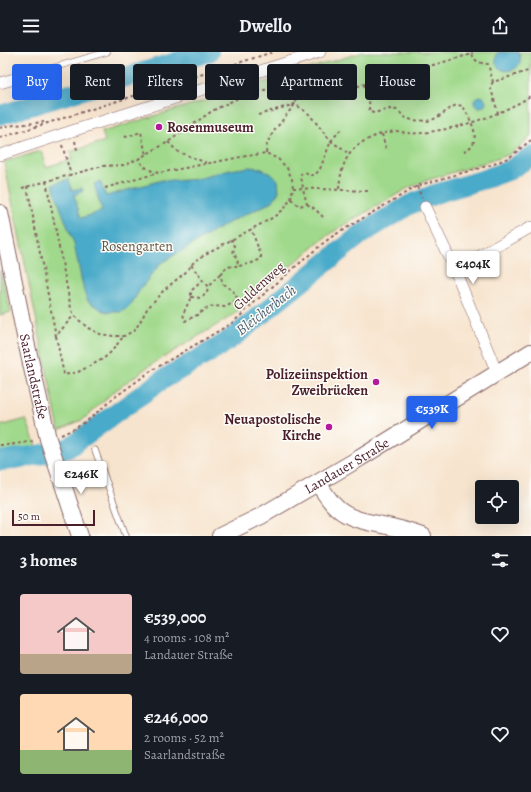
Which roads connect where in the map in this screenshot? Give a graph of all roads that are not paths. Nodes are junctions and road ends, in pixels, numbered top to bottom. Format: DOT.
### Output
graph roads {
  1 [pos="107,52"];
  2 [pos="320,52"];
  3 [pos="62,65"];
  4 [pos="12,80"];
  5 [pos="0,83"];
  6 [pos="0,155"];
  7 [pos="425,207"];
  8 [pos="0,213"];
  9 [pos="531,227"];
  10 [pos="454,270"];
  11 [pos="531,352"];
  12 [pos="497,373"];
  13 [pos="95,450"];
  14 [pos="318,483"];
  15 [pos="80,536"];
  16 [pos="126,536"];
  17 [pos="220,536"];
  18 [pos="423,536"];
  1 -- 3 [label="lane"];
  2 -- 6 [label="street"];
  4 -- 5 [label="street"];
  7 -- 10 [label="street"];
  8 -- 15 [label="main road, Saarlandstraße"];
  9 -- 10 [label="street"];
  10 -- 12 [label="street"];
  11 -- 12 [label="main road, Landauer Straße"];
  12 -- 14 [label="main road, Landauer Straße"];
  13 -- 16 [label="lane"];
  14 -- 17 [label="main road, Landauer Straße"];
  14 -- 18 [label="main road"];
}
